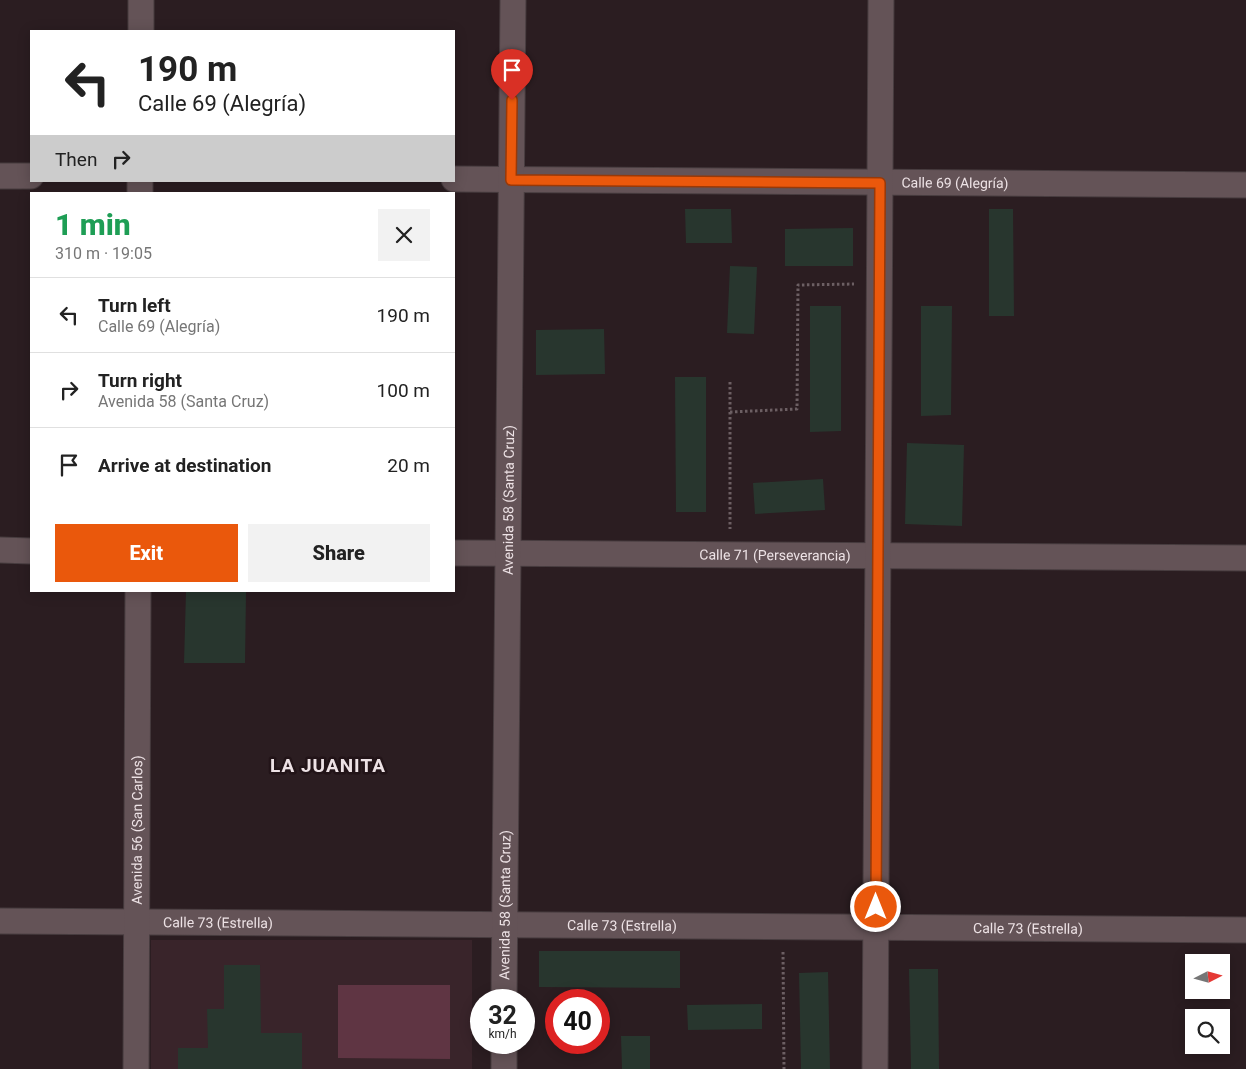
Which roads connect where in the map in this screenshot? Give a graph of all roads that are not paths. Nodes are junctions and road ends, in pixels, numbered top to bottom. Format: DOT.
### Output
graph roads {
  1 [pos="141,0"];
  2 [pos="513,0"];
  3 [pos="881,0"];
  4 [pos="141,30"];
  5 [pos="0,176"];
  6 [pos="30,176"];
  7 [pos="455,179"];
  8 [pos="511,180"];
  9 [pos="880,183"];
  10 [pos="1246,185"];
  11 [pos="0,550"];
  12 [pos="30,550"];
  13 [pos="455,553"];
  14 [pos="508,554"];
  15 [pos="878,557"];
  16 [pos="1246,558"];
  17 [pos="138,592"];
  18 [pos="0,921"];
  19 [pos="136,922"];
  20 [pos="505,924"];
  21 [pos="876,927"];
  22 [pos="1246,930"];
  23 [pos="504,989"];
  24 [pos="504,1054"];
  25 [pos="136,1069"];
  26 [pos="504,1069"];
  27 [pos="875,1069"];
  1 -- 4 [label="street"];
  2 -- 8 [label="street, Avenida 58 (Santa Cruz)"];
  3 -- 9 [label="street"];
  5 -- 6 [label="street"];
  7 -- 8 [label="street, Calle 69 (Alegría)"];
  8 -- 9 [label="street, Calle 69 (Alegría)"];
  8 -- 14 [label="street, Avenida 58 (Santa Cruz)"];
  9 -- 10 [label="street, Calle 69 (Alegría)"];
  9 -- 15 [label="street"];
  11 -- 12 [label="street"];
  13 -- 14 [label="street, Calle 71 (Perseverancia)"];
  14 -- 15 [label="street, Calle 71 (Perseverancia)"];
  14 -- 20 [label="street, Avenida 58 (Santa Cruz)"];
  15 -- 16 [label="street, Calle 71 (Perseverancia)"];
  15 -- 21 [label="street"];
  17 -- 19 [label="street, Avenida 56 (San Carlos)"];
  18 -- 19 [label="street, Calle 73 (Estrella)"];
  19 -- 20 [label="street, Calle 73 (Estrella)"];
  19 -- 25 [label="street, Avenida 56 (San Carlos)"];
  20 -- 21 [label="street, Calle 73 (Estrella)"];
  20 -- 23 [label="street, Avenida 58 (Santa Cruz)"];
  21 -- 22 [label="street, Calle 73 (Estrella)"];
  21 -- 27 [label="street"];
  24 -- 26 [label="street"];
}
